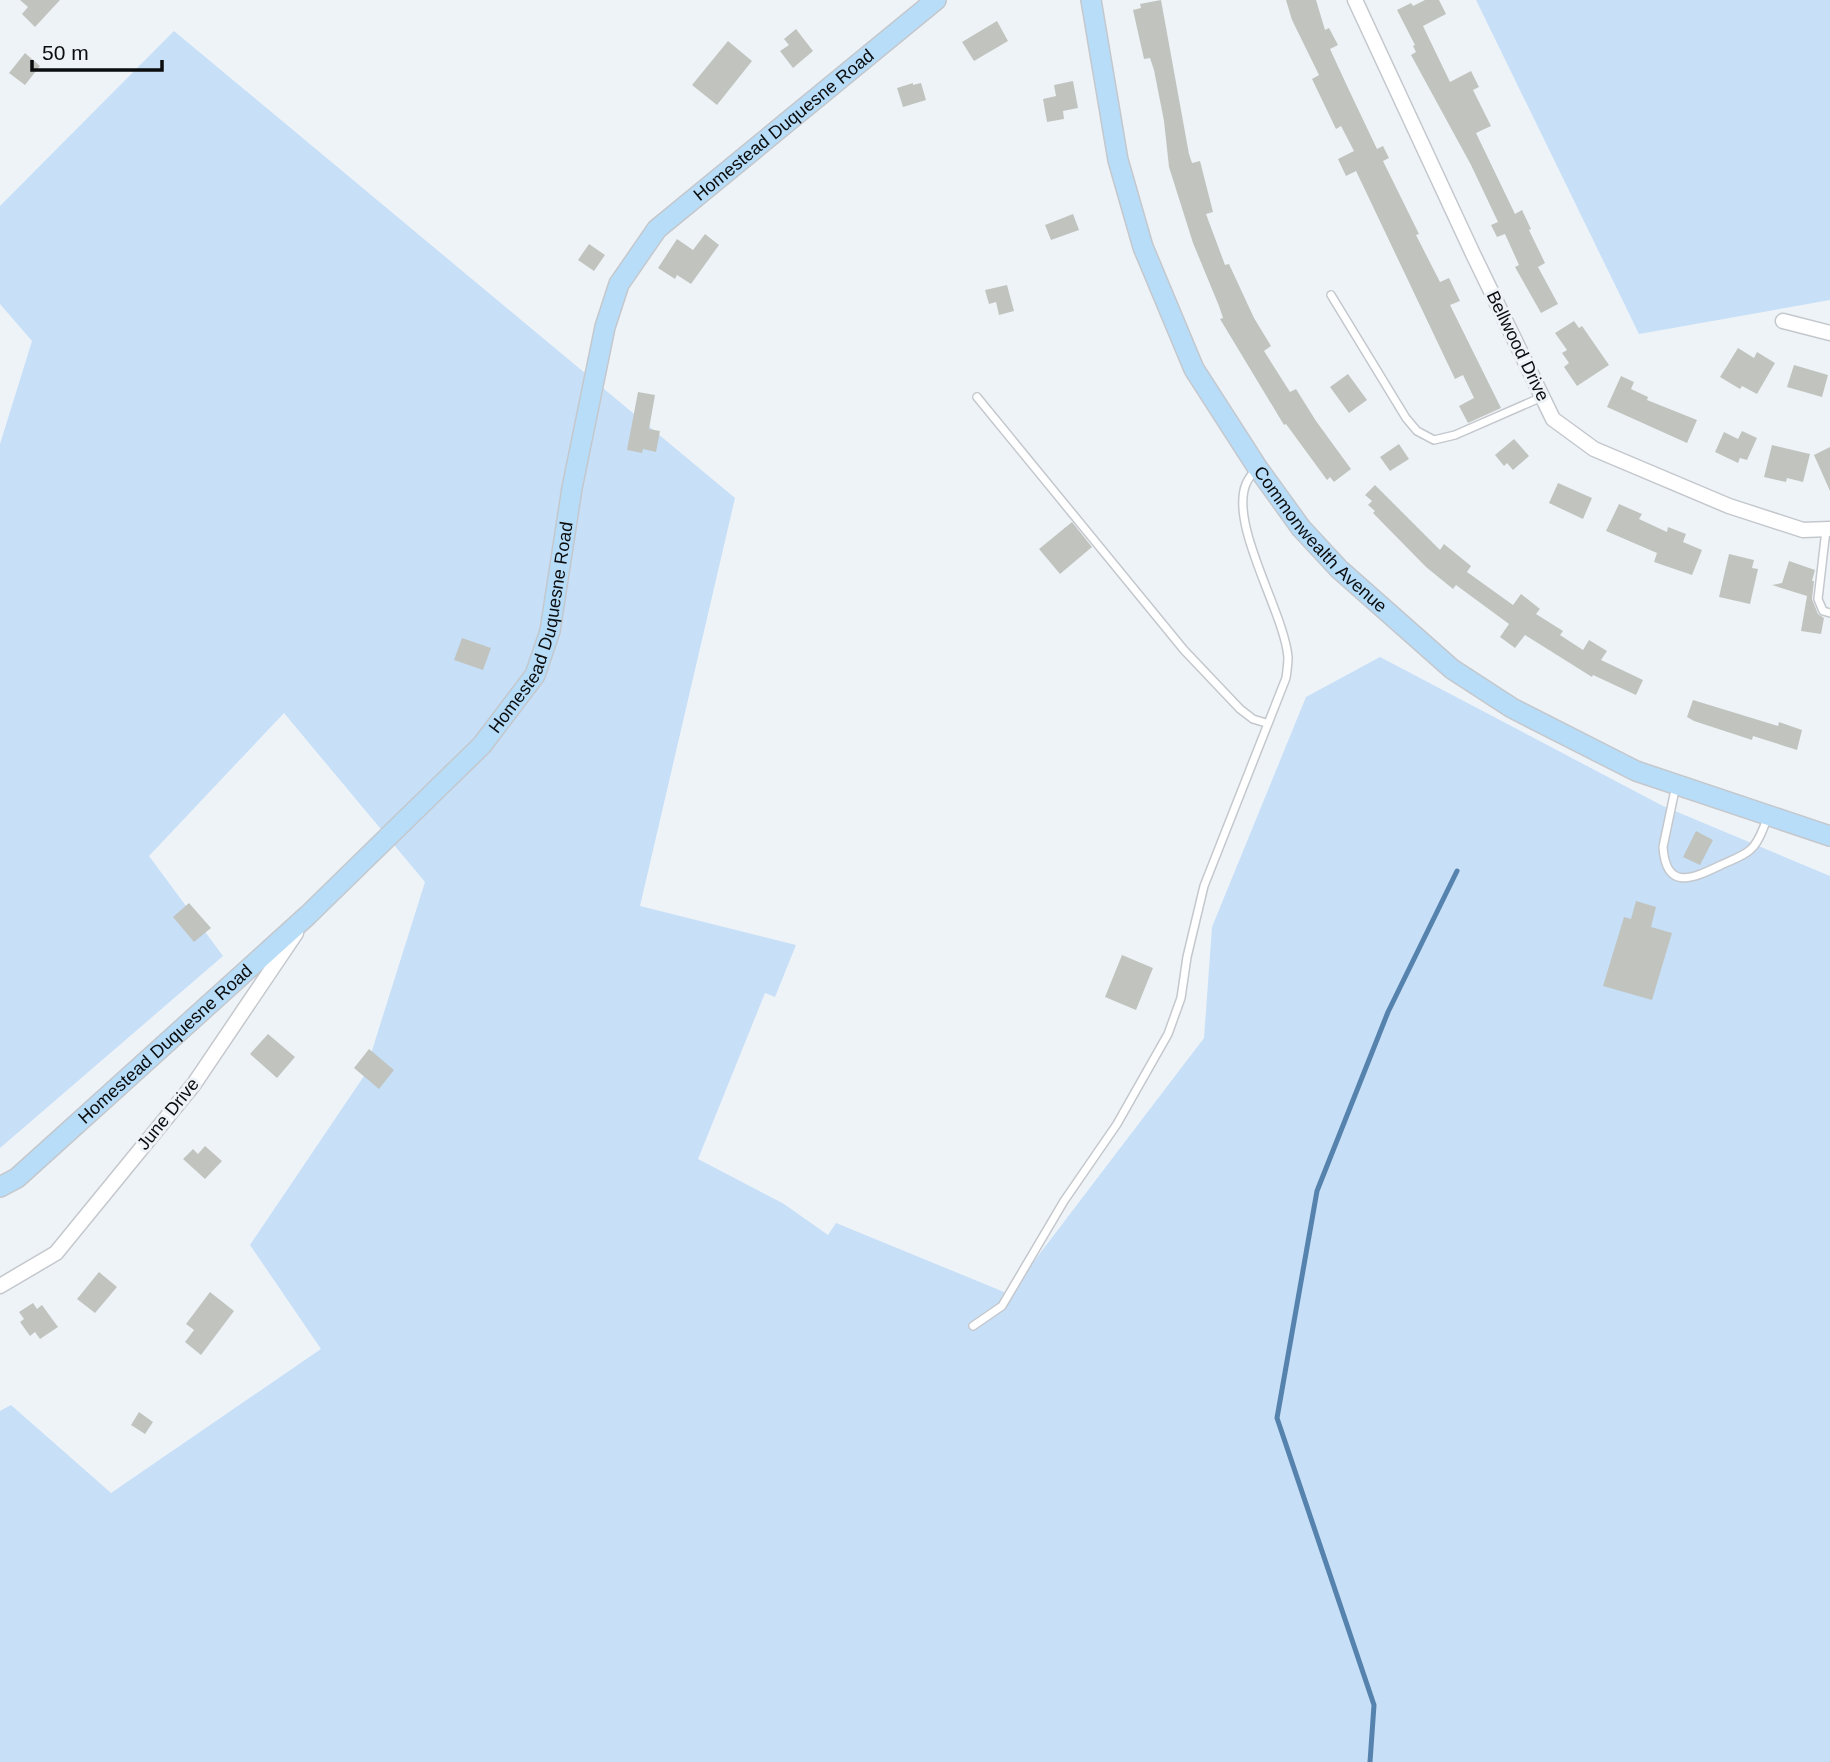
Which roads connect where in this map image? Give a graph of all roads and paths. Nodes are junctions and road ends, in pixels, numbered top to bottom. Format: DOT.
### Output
graph roads {
  1 [pos="936,0"];
  2 [pos="1091,0"];
  3 [pos="1355,0"];
  4 [pos="1331,295"];
  5 [pos="1783,321"];
  6 [pos="1830,332"];
  7 [pos="977,397"];
  8 [pos="1543,397"];
  9 [pos="1257,467"];
  10 [pos="1828,529"];
  11 [pos="1830,613"];
  12 [pos="1266,723"];
  13 [pos="1676,785"];
  14 [pos="1768,816"];
  15 [pos="1830,836"];
  16 [pos="308,915"];
  17 [pos="0,1187"];
  18 [pos="0,1286"];
  19 [pos="973,1326"];
  1 -- 16 [label="street, Homestead Duquesne Road"];
  2 -- 9 [label="street, Commonwealth Avenue"];
  3 -- 8 [label="street, Bellwood Drive"];
  4 -- 8 [label="lane"];
  5 -- 6 [label="street"];
  7 -- 12 [label="lane"];
  8 -- 10 [label="street, Bellwood Drive"];
  9 -- 12 [label="lane"];
  9 -- 13 [label="street, Commonwealth Avenue"];
  10 -- 11 [label="lane"];
  12 -- 19 [label="lane"];
  13 -- 14 [label="street, Commonwealth Avenue"];
  13 -- 14 [label="lane"];
  14 -- 15 [label="street, Commonwealth Avenue"];
  16 -- 17 [label="street, Homestead Duquesne Road"];
  16 -- 18 [label="street, June Drive"];
}
